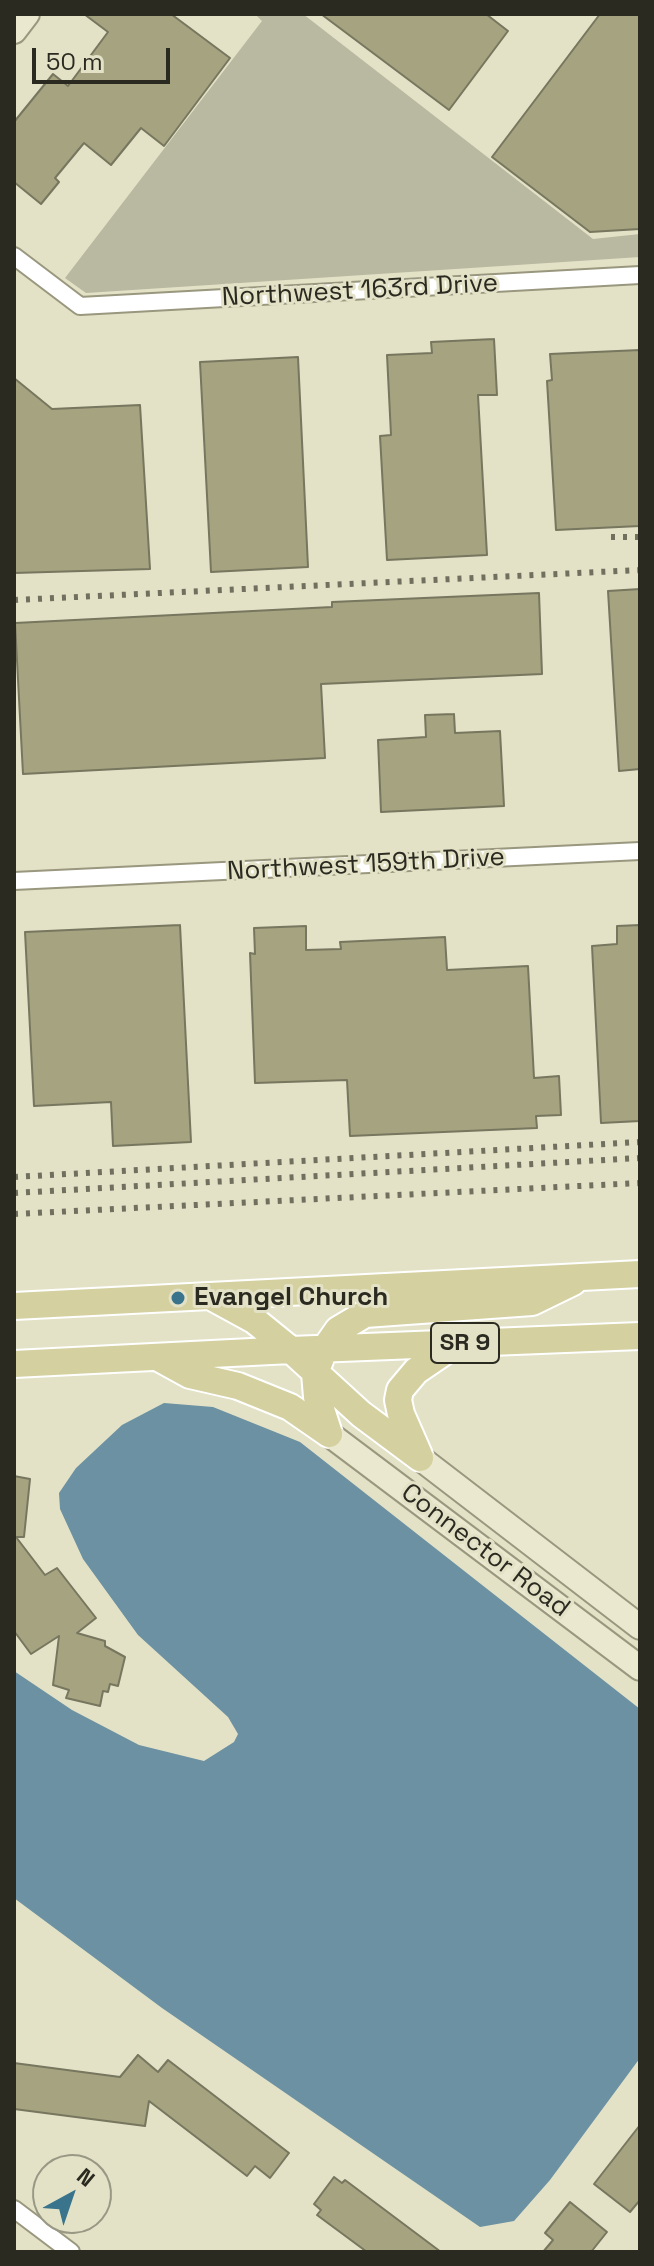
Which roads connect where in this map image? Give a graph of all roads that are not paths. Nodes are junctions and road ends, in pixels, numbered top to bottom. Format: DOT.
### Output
graph roads {
  1 [pos="27,14"];
  2 [pos="14,31"];
  3 [pos="14,256"];
  4 [pos="640,275"];
  5 [pos="640,851"];
  6 [pos="14,881"];
  7 [pos="640,1274"];
  8 [pos="584,1277"];
  9 [pos="210,1296"];
  10 [pos="14,1306"];
  11 [pos="640,1336"];
  12 [pos="457,1343"];
  13 [pos="291,1350"];
  14 [pos="159,1357"];
  15 [pos="320,1361"];
  16 [pos="14,1364"];
  17 [pos="329,1434"];
  18 [pos="420,1458"];
  19 [pos="640,1627"];
  20 [pos="640,1667"];
  21 [pos="14,2209"];
  22 [pos="71,2252"];
  1 -- 2 [label="main road"];
  3 -- 4 [label="street, Northwest 163rd Drive"];
  5 -- 6 [label="street, Northwest 159th Drive"];
  7 -- 8 [label="main road, SR 9"];
  8 -- 9 [label="main road, SR 9"];
  8 -- 15 [label="main road"];
  9 -- 10 [label="main road, SR 9"];
  9 -- 13 [label="main road"];
  11 -- 12 [label="main road, SR 9"];
  12 -- 15 [label="main road, SR 9"];
  12 -- 18 [label="main road"];
  13 -- 14 [label="main road"];
  13 -- 15 [label="main road"];
  14 -- 16 [label="main road"];
  14 -- 17 [label="main road"];
  15 -- 17 [label="main road"];
  15 -- 18 [label="main road"];
  17 -- 20 [label="main road, Connector Road"];
  18 -- 19 [label="main road, Connector Road"];
  21 -- 22 [label="street"];
}
